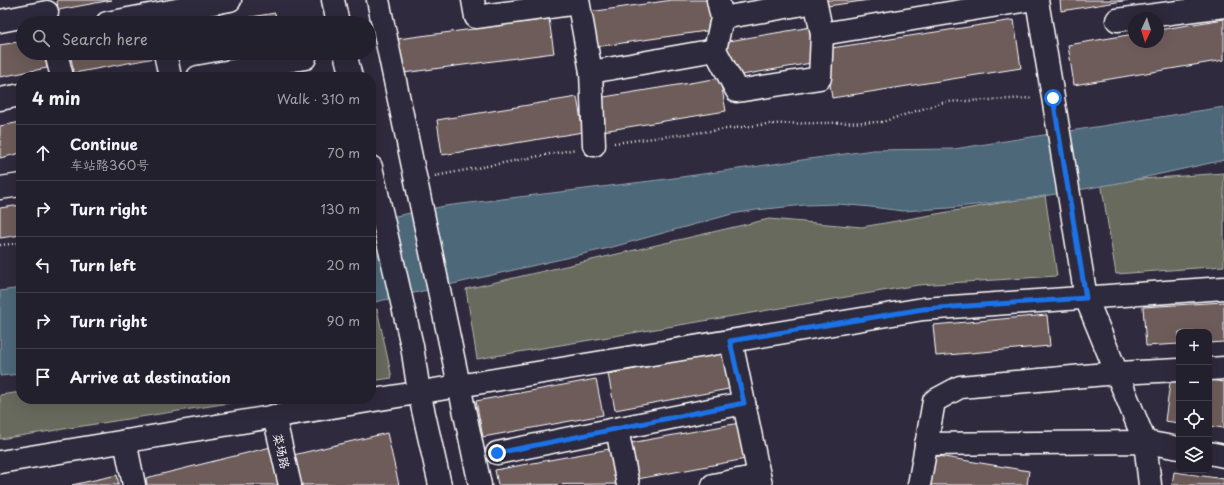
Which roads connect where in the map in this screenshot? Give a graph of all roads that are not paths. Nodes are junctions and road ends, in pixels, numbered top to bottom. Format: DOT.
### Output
graph roads {
  1 [pos="230,0"];
  2 [pos="333,0"];
  3 [pos="378,0"];
  4 [pos="473,0"];
  5 [pos="1028,0"];
  6 [pos="1037,0"];
  7 [pos="578,1"];
  8 [pos="815,1"];
  9 [pos="1224,6"];
  10 [pos="720,9"];
  11 [pos="47,12"];
  12 [pos="156,12"];
  13 [pos="26,16"];
  14 [pos="138,16"];
  15 [pos="336,16"];
  16 [pos="16,18"];
  17 [pos="1117,20"];
  18 [pos="0,21"];
  19 [pos="822,34"];
  20 [pos="716,50"];
  21 [pos="58,60"];
  22 [pos="166,60"];
  23 [pos="294,60"];
  24 [pos="347,60"];
  25 [pos="61,72"];
  26 [pos="169,72"];
  27 [pos="226,72"];
  28 [pos="350,72"];
  29 [pos="591,72"];
  30 [pos="16,96"];
  31 [pos="0,99"];
  32 [pos="594,145"];
  33 [pos="16,186"];
  34 [pos="0,188"];
  35 [pos="376,189"];
  36 [pos="1224,288"];
  37 [pos="1086,298"];
  38 [pos="730,341"];
  39 [pos="1224,368"];
  40 [pos="1212,369"];
  41 [pos="1176,370"];
  42 [pos="1117,373"];
  43 [pos="459,386"];
  44 [pos="419,392"];
  45 [pos="376,399"];
  46 [pos="744,403"];
  47 [pos="346,404"];
  48 [pos="274,416"];
  49 [pos="617,429"];
  50 [pos="125,441"];
  51 [pos="1145,442"];
  52 [pos="926,444"];
  53 [pos="1176,447"];
  54 [pos="497,453"];
  55 [pos="1212,454"];
  56 [pos="1224,456"];
  57 [pos="0,462"];
  58 [pos="760,481"];
  59 [pos="134,485"];
  60 [pos="290,485"];
  61 [pos="440,485"];
  62 [pos="480,485"];
  63 [pos="628,485"];
  64 [pos="714,485"];
  65 [pos="919,485"];
  66 [pos="1150,485"];
  1 -- 12 [label="main road"];
  2 -- 15 [label="main road"];
  3 -- 43 [label="main road"];
  4 -- 7 [label="main road"];
  5 -- 19 [label="main road"];
  6 -- 37 [label="main road"];
  7 -- 29 [label="main road"];
  8 -- 10 [label="main road"];
  8 -- 19 [label="main road"];
  9 -- 17 [label="main road"];
  10 -- 20 [label="main road"];
  11 -- 13 [label="main road"];
  12 -- 14 [label="main road"];
  16 -- 18 [label="main road"];
  19 -- 20 [label="main road"];
  20 -- 29 [label="main road"];
  21 -- 25 [label="main road"];
  22 -- 26 [label="main road"];
  23 -- 27 [label="main road"];
  24 -- 28 [label="main road"];
  29 -- 32 [label="main road"];
  30 -- 31 [label="main road"];
  33 -- 34 [label="main road"];
  35 -- 44 [label="main road"];
  36 -- 37 [label="main road"];
  37 -- 38 [label="main road"];
  37 -- 42 [label="main road"];
  38 -- 43 [label="main road"];
  38 -- 46 [label="main road"];
  39 -- 40 [label="main road"];
  41 -- 42 [label="main road"];
  42 -- 51 [label="main road"];
  42 -- 52 [label="main road"];
  43 -- 44 [label="main road"];
  43 -- 62 [label="main road"];
  44 -- 45 [label="main road"];
  44 -- 61 [label="main road"];
  46 -- 49 [label="main road"];
  46 -- 58 [label="main road"];
  47 -- 48 [label="main road"];
  48 -- 50 [label="main road"];
  48 -- 60 [label="main road, 菜场路"];
  49 -- 54 [label="main road"];
  49 -- 63 [label="main road"];
  50 -- 57 [label="main road"];
  50 -- 59 [label="main road"];
  51 -- 52 [label="main road"];
  51 -- 53 [label="main road"];
  51 -- 66 [label="main road"];
  52 -- 65 [label="main road"];
  55 -- 56 [label="main road"];
  58 -- 64 [label="main road"];
}
